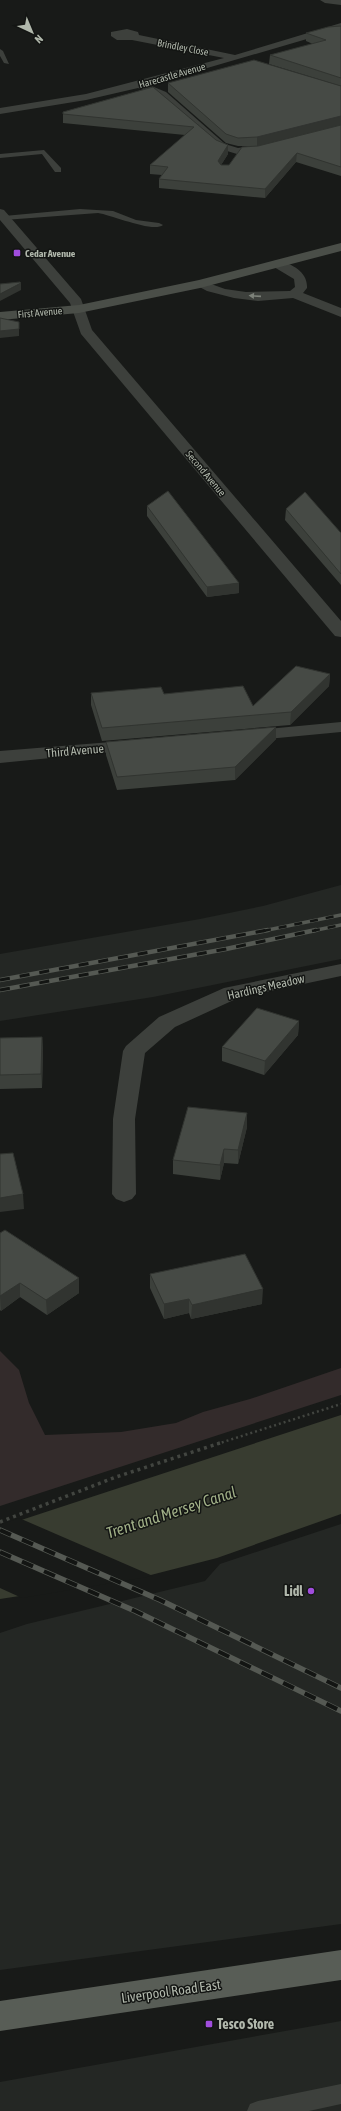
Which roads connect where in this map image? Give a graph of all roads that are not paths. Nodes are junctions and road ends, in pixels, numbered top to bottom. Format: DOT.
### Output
graph roads {
  1 [pos="325,0"];
  2 [pos="341,2"];
  3 [pos="341,26"];
  4 [pos="132,37"];
  5 [pos="1,53"];
  6 [pos="235,57"];
  7 [pos="7,63"];
  8 [pos="257,64"];
  9 [pos="138,85"];
  10 [pos="0,111"];
  11 [pos="280,144"];
  12 [pos="237,151"];
  13 [pos="0,156"];
  14 [pos="229,164"];
  15 [pos="58,170"];
  16 [pos="1,217"];
  17 [pos="159,225"];
  18 [pos="341,247"];
  19 [pos="278,264"];
  20 [pos="200,284"];
  21 [pos="294,294"];
  22 [pos="79,309"];
  23 [pos="341,313"];
  24 [pos="0,316"];
  25 [pos="341,632"];
  26 [pos="341,727"];
  27 [pos="230,737"];
  28 [pos="151,744"];
  29 [pos="0,758"];
  30 [pos="341,970"];
  31 [pos="124,1194"];
  32 [pos="341,1965"];
  33 [pos="0,2016"];
  34 [pos="341,2094"];
  35 [pos="258,2111"];
  1 -- 2 [label="street"];
  3 -- 6 [label="street, Harecastle Avenue"];
  4 -- 6 [label="street, Brindley Close"];
  5 -- 7 [label="lane"];
  6 -- 8 [label="street, Brindley Close"];
  6 -- 9 [label="street, Harecastle Avenue"];
  9 -- 10 [label="street, Harecastle Avenue"];
  9 -- 12 [label="street"];
  11 -- 12 [label="street"];
  12 -- 14 [label="street"];
  13 -- 15 [label="lane"];
  16 -- 17 [label="lane"];
  16 -- 22 [label="street, Second Avenue"];
  18 -- 19 [label="main road"];
  19 -- 20 [label="main road"];
  19 -- 21 [label="street"];
  21 -- 20 [label="street, one-way"];
  20 -- 22 [label="main road"];
  21 -- 23 [label="street"];
  22 -- 24 [label="main road, First Avenue"];
  22 -- 25 [label="street, Second Avenue"];
  26 -- 27 [label="street"];
  28 -- 29 [label="street, Third Avenue"];
  30 -- 31 [label="street, Hardings Meadow"];
  32 -- 33 [label="main road, Liverpool Road East"];
  34 -- 35 [label="lane"];
}
